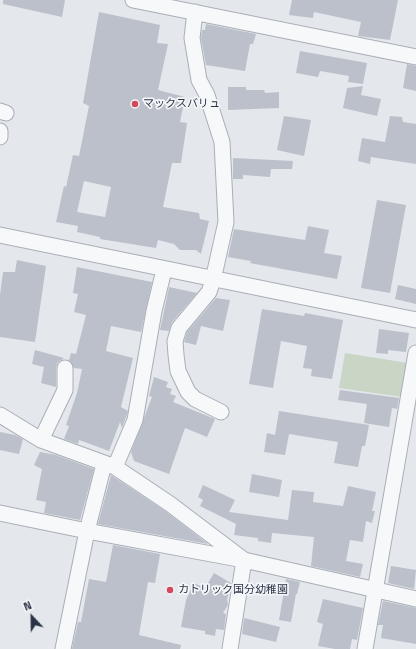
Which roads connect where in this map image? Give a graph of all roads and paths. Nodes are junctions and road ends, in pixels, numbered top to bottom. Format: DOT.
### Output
graph roads {
  1 [pos="133,0"];
  2 [pos="195,12"];
  3 [pos="416,57"];
  4 [pos="0,131"];
  5 [pos="0,137"];
  6 [pos="0,235"];
  7 [pos="164,270"];
  8 [pos="213,280"];
  9 [pos="416,320"];
  10 [pos="416,353"];
  11 [pos="65,368"];
  12 [pos="221,412"];
  13 [pos="0,415"];
  14 [pos="40,440"];
  15 [pos="109,466"];
  16 [pos="0,513"];
  17 [pos="87,531"];
  18 [pos="244,560"];
  19 [pos="375,590"];
  20 [pos="416,599"];
  21 [pos="63,649"];
  22 [pos="230,649"];
  23 [pos="365,649"];
  1 -- 2 [label="street"];
  2 -- 3 [label="street"];
  2 -- 8 [label="street"];
  4 -- 5 [label="street"];
  6 -- 7 [label="street"];
  7 -- 8 [label="street"];
  7 -- 15 [label="street"];
  8 -- 9 [label="street"];
  8 -- 12 [label="street"];
  10 -- 19 [label="street"];
  11 -- 14 [label="street"];
  13 -- 14 [label="street"];
  14 -- 15 [label="street"];
  15 -- 17 [label="street"];
  15 -- 18 [label="street"];
  16 -- 17 [label="street"];
  17 -- 18 [label="street"];
  17 -- 21 [label="street"];
  18 -- 19 [label="street"];
  18 -- 22 [label="street"];
  19 -- 20 [label="street"];
  19 -- 23 [label="street"];
}
